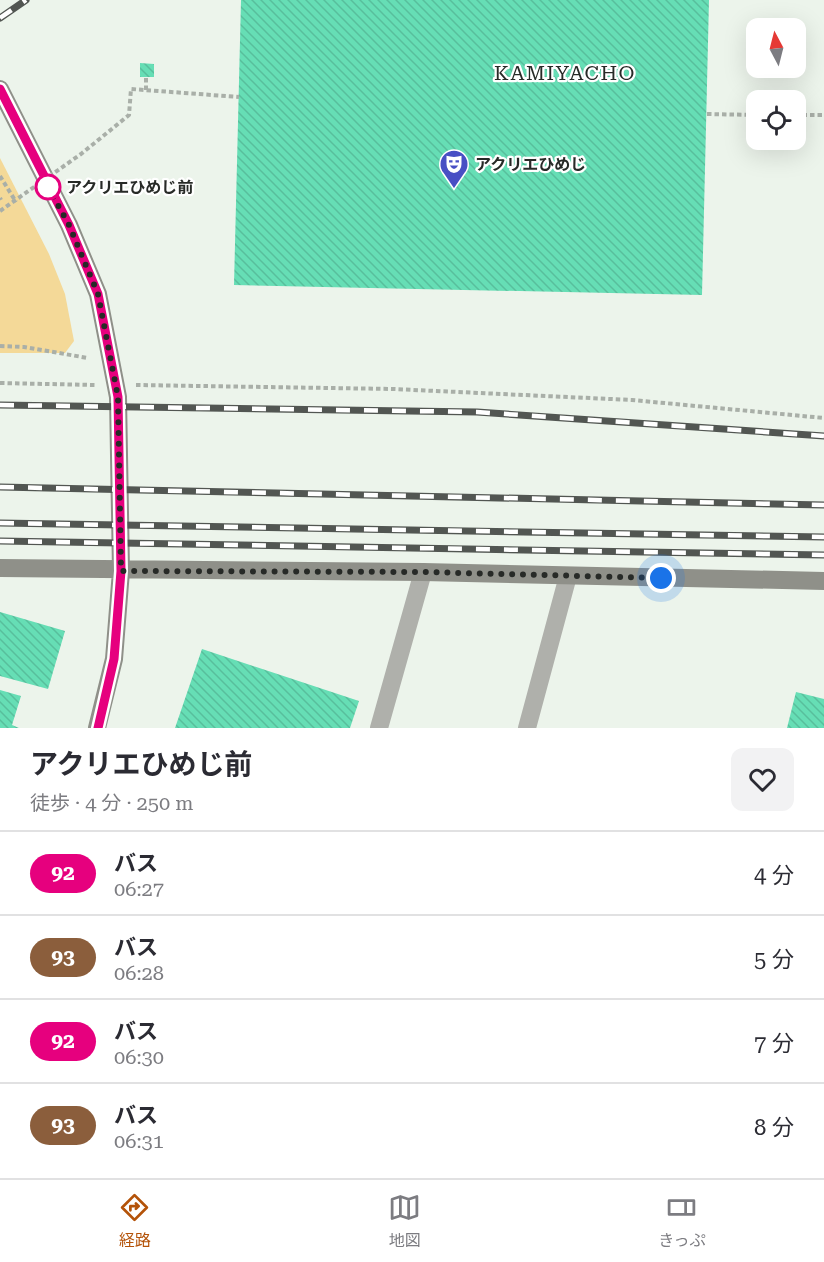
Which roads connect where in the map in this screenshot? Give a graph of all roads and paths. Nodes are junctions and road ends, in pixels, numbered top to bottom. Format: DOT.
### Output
graph roads {
  1 [pos="146,77"];
  2 [pos="0,89"];
  3 [pos="146,90"];
  4 [pos="239,97"];
  5 [pos="707,114"];
  6 [pos="746,114"];
  7 [pos="806,115"];
  8 [pos="824,115"];
  9 [pos="0,176"];
  10 [pos="16,202"];
  11 [pos="0,211"];
  12 [pos="0,346"];
  13 [pos="89,358"];
  14 [pos="0,383"];
  15 [pos="115,385"];
  16 [pos="824,418"];
  17 [pos="0,568"];
  18 [pos="121,571"];
  19 [pos="423,572"];
  20 [pos="568,576"];
  21 [pos="824,581"];
  22 [pos="98,728"];
  23 [pos="379,728"];
  24 [pos="527,728"];
  1 -- 3 [label="path"];
  2 -- 15 [label="street"];
  3 -- 4 [label="path, bridge"];
  3 -- 10 [label="path, bridge"];
  5 -- 6 [label="path"];
  7 -- 8 [label="path"];
  9 -- 10 [label="path"];
  10 -- 11 [label="path, bridge"];
  12 -- 13 [label="path"];
  14 -- 15 [label="path"];
  15 -- 16 [label="path"];
  15 -- 18 [label="street"];
  17 -- 18 [label="street"];
  18 -- 19 [label="street"];
  18 -- 22 [label="street"];
  19 -- 20 [label="street"];
  19 -- 23 [label="street"];
  20 -- 21 [label="street"];
  20 -- 24 [label="street"];
}
